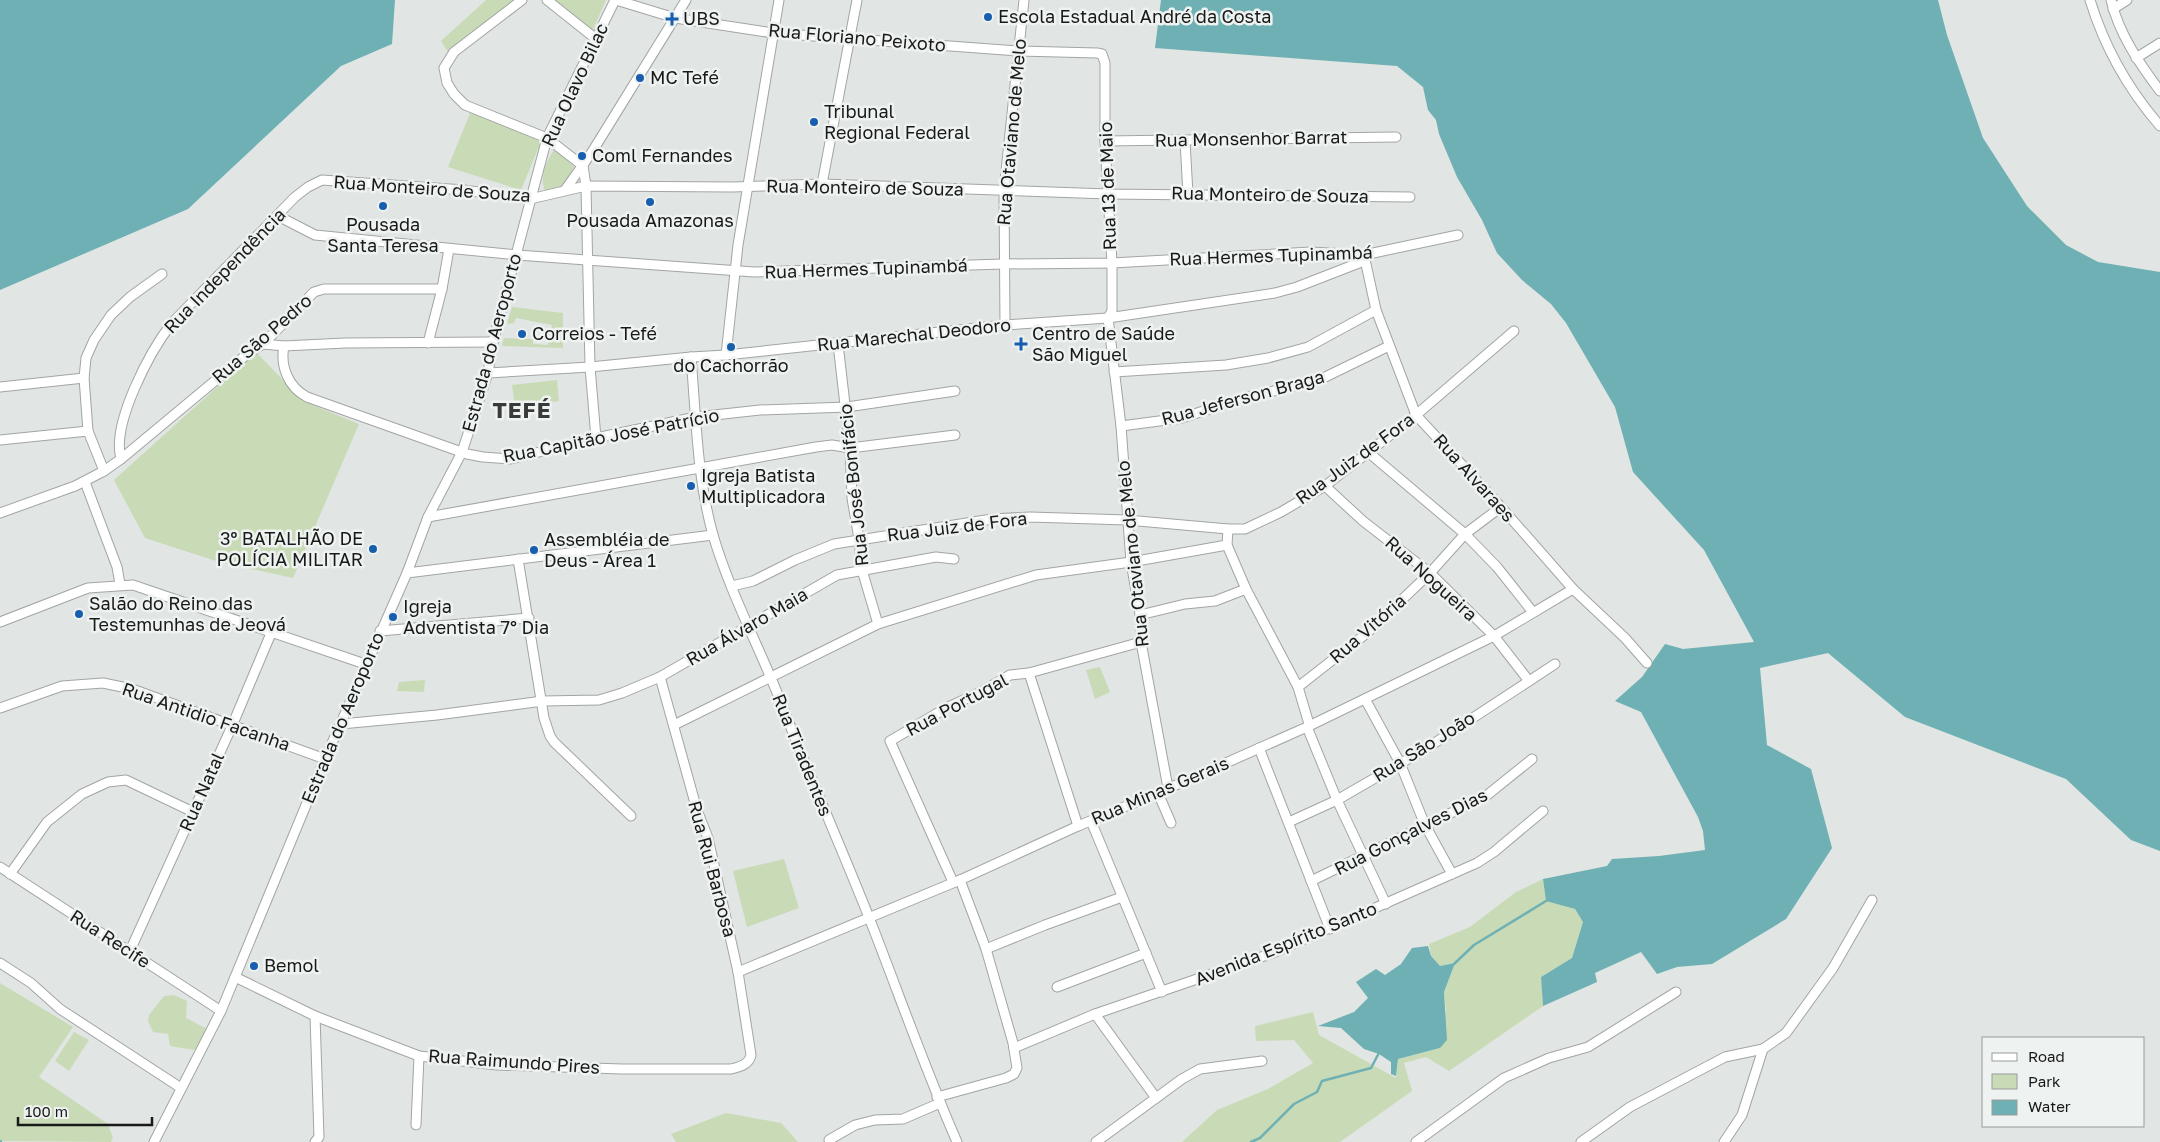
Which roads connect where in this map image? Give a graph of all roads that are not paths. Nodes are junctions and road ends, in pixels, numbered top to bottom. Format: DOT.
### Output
graph roads {
  1 [pos="522,0"];
  2 [pos="547,0"];
  3 [pos="616,0"];
  4 [pos="686,0"];
  5 [pos="779,0"];
  6 [pos="857,0"];
  7 [pos="1024,0"];
  8 [pos="2090,0"];
  9 [pos="2127,0"];
  10 [pos="2112,4"];
  11 [pos="675,18"];
  12 [pos="773,33"];
  13 [pos="850,38"];
  14 [pos="596,39"];
  15 [pos="2160,44"];
  16 [pos="1019,52"];
  17 [pos="1102,54"];
  18 [pos="2136,58"];
  19 [pos="2160,91"];
  20 [pos="2160,126"];
  21 [pos="1396,137"];
  22 [pos="547,138"];
  23 [pos="1105,141"];
  24 [pos="1185,141"];
  25 [pos="583,166"];
  26 [pos="322,180"];
  27 [pos="822,184"];
  28 [pos="586,186"];
  29 [pos="748,187"];
  30 [pos="566,190"];
  31 [pos="1004,190"];
  32 [pos="1108,194"];
  33 [pos="1188,194"];
  34 [pos="1410,196"];
  35 [pos="530,199"];
  36 [pos="278,216"];
  37 [pos="1458,235"];
  38 [pos="449,249"];
  39 [pos="517,255"];
  40 [pos="1364,258"];
  41 [pos="587,261"];
  42 [pos="1112,263"];
  43 [pos="1003,264"];
  44 [pos="735,270"];
  45 [pos="162,274"];
  46 [pos="442,289"];
  47 [pos="1376,310"];
  48 [pos="1108,318"];
  49 [pos="1005,325"];
  50 [pos="1514,331"];
  51 [pos="493,342"];
  52 [pos="428,343"];
  53 [pos="263,344"];
  54 [pos="838,344"];
  55 [pos="284,346"];
  56 [pos="1388,346"];
  57 [pos="726,356"];
  58 [pos="691,357"];
  59 [pos="590,367"];
  60 [pos="1114,372"];
  61 [pos="488,373"];
  62 [pos="84,378"];
  63 [pos="0,387"];
  64 [pos="954,391"];
  65 [pos="846,407"];
  66 [pos="1416,415"];
  67 [pos="696,417"];
  68 [pos="1120,426"];
  69 [pos="88,431"];
  70 [pos="955,435"];
  71 [pos="596,438"];
  72 [pos="0,440"];
  73 [pos="850,448"];
  74 [pos="462,452"];
  75 [pos="1368,452"];
  76 [pos="121,459"];
  77 [pos="700,469"];
  78 [pos="104,470"];
  79 [pos="85,482"];
  80 [pos="1325,486"];
  81 [pos="1501,507"];
  82 [pos="0,513"];
  83 [pos="428,516"];
  84 [pos="1127,520"];
  85 [pos="1228,529"];
  86 [pos="1465,534"];
  87 [pos="713,535"];
  88 [pos="859,539"];
  89 [pos="1227,545"];
  90 [pos="518,559"];
  91 [pos="954,559"];
  92 [pos="1132,562"];
  93 [pos="862,570"];
  94 [pos="407,573"];
  95 [pos="1430,573"];
  96 [pos="120,584"];
  97 [pos="732,586"];
  98 [pos="1246,589"];
  99 [pos="1572,589"];
  100 [pos="1532,611"];
  101 [pos="1140,615"];
  102 [pos="529,618"];
  103 [pos="0,622"];
  104 [pos="878,624"];
  105 [pos="749,626"];
  106 [pos="272,631"];
  107 [pos="380,631"];
  108 [pos="1494,636"];
  109 [pos="1141,642"];
  110 [pos="1647,663"];
  111 [pos="365,664"];
  112 [pos="1555,664"];
  113 [pos="1029,673"];
  114 [pos="771,676"];
  115 [pos="660,677"];
  116 [pos="1529,681"];
  117 [pos="1298,687"];
  118 [pos="1365,700"];
  119 [pos="543,701"];
  120 [pos="0,708"];
  121 [pos="341,724"];
  122 [pos="674,725"];
  123 [pos="232,726"];
  124 [pos="1308,726"];
  125 [pos="1259,748"];
  126 [pos="324,759"];
  127 [pos="1532,759"];
  128 [pos="1400,763"];
  129 [pos="1168,788"];
  130 [pos="1158,793"];
  131 [pos="1338,800"];
  132 [pos="1543,811"];
  133 [pos="193,812"];
  134 [pos="631,816"];
  135 [pos="1091,821"];
  136 [pos="1289,822"];
  137 [pos="1171,823"];
  138 [pos="1425,825"];
  139 [pos="1078,826"];
  140 [pos="1364,856"];
  141 [pos="0,867"];
  142 [pos="10,874"];
  143 [pos="1452,874"];
  144 [pos="956,881"];
  145 [pos="1311,882"];
  146 [pos="1122,897"];
  147 [pos="1872,900"];
  148 [pos="1386,904"];
  149 [pos="869,918"];
  150 [pos="1330,929"];
  151 [pos="986,949"];
  152 [pos="130,953"];
  153 [pos="1146,953"];
  154 [pos="0,963"];
  155 [pos="738,972"];
  156 [pos="235,977"];
  157 [pos="1057,987"];
  158 [pos="1162,992"];
  159 [pos="1676,992"];
  160 [pos="221,1011"];
  161 [pos="1095,1014"];
  162 [pos="315,1016"];
  163 [pos="1014,1048"];
  164 [pos="1763,1049"];
  165 [pos="419,1056"];
  166 [pos="1262,1061"];
  167 [pos="748,1062"];
  168 [pos="181,1088"];
  169 [pos="1156,1098"];
  170 [pos="939,1100"];
  171 [pos="416,1126"];
  172 [pos="829,1140"];
  173 [pos="154,1142"];
  174 [pos="315,1142"];
  175 [pos="957,1142"];
  176 [pos="1096,1142"];
  177 [pos="1416,1142"];
  178 [pos="1581,1142"];
  179 [pos="1724,1142"];
  1 -- 22 [label="street"];
  2 -- 14 [label="street"];
  3 -- 11 [label="street, Rua Floriano Peixoto"];
  3 -- 14 [label="street, Rua Olavo Bilac"];
  4 -- 11 [label="street"];
  5 -- 12 [label="street"];
  6 -- 13 [label="street"];
  7 -- 16 [label="street, Rua Otaviano de Melo"];
  8 -- 20 [label="street"];
  9 -- 10 [label="street"];
  10 -- 18 [label="street"];
  11 -- 12 [label="street, Rua Floriano Peixoto"];
  11 -- 25 [label="street"];
  12 -- 13 [label="street, Rua Floriano Peixoto"];
  12 -- 29 [label="street"];
  13 -- 16 [label="street, Rua Floriano Peixoto"];
  13 -- 27 [label="street"];
  14 -- 22 [label="street, Rua Olavo Bilac"];
  15 -- 18 [label="street"];
  16 -- 17 [label="street, Rua Floriano Peixoto"];
  16 -- 31 [label="street, Rua Otaviano de Melo"];
  17 -- 23 [label="street, Rua 13 de Maio"];
  18 -- 19 [label="street"];
  21 -- 24 [label="street, Rua Monsenhor Barrat"];
  22 -- 25 [label="street"];
  22 -- 35 [label="street, Rua Olavo Bilac"];
  23 -- 24 [label="street, Rua Monsenhor Barrat"];
  23 -- 32 [label="street, Rua 13 de Maio"];
  24 -- 33 [label="street"];
  25 -- 28 [label="street"];
  25 -- 30 [label="street"];
  26 -- 35 [label="street, Rua Monteiro de Souza"];
  26 -- 36 [label="street, Rua Independência"];
  27 -- 29 [label="street, Rua Monteiro de Souza"];
  27 -- 31 [label="street, Rua Monteiro de Souza"];
  28 -- 29 [label="street, Rua Monteiro de Souza"];
  28 -- 30 [label="street, Rua Monteiro de Souza"];
  28 -- 41 [label="street"];
  29 -- 44 [label="street"];
  30 -- 35 [label="street, Rua Monteiro de Souza"];
  31 -- 32 [label="street, Rua Monteiro de Souza"];
  31 -- 43 [label="street, Rua Otaviano de Melo"];
  32 -- 33 [label="street, Rua Monteiro de Souza"];
  32 -- 42 [label="street, Rua 13 de Maio"];
  33 -- 34 [label="street, Rua Monteiro de Souza"];
  35 -- 39 [label="street, Estrada do Aeroporto"];
  36 -- 38 [label="street, Rua Hermes Tupinambá"];
  36 -- 76 [label="street, Rua Independência"];
  37 -- 40 [label="street, Rua Hermes Tupinambá"];
  38 -- 39 [label="street, Rua Hermes Tupinambá"];
  38 -- 46 [label="street"];
  39 -- 41 [label="street, Rua Hermes Tupinambá"];
  39 -- 51 [label="street, Estrada do Aeroporto"];
  40 -- 42 [label="street, Rua Hermes Tupinambá"];
  40 -- 47 [label="street, Rua Alvaraes"];
  40 -- 48 [label="street, Rua Marechal Deodoro"];
  41 -- 44 [label="street, Rua Hermes Tupinambá"];
  41 -- 59 [label="street"];
  42 -- 43 [label="street, Rua Hermes Tupinambá"];
  42 -- 48 [label="street, Rua 13 de Maio"];
  43 -- 44 [label="street, Rua Hermes Tupinambá"];
  43 -- 49 [label="street, Rua Otaviano de Melo"];
  44 -- 57 [label="street"];
  45 -- 62 [label="street"];
  46 -- 52 [label="street"];
  46 -- 53 [label="street, Rua São Pedro"];
  47 -- 56 [label="street, Rua Alvaraes"];
  47 -- 60 [label="street"];
  48 -- 49 [label="street, Rua Marechal Deodoro"];
  48 -- 60 [label="street, Rua Otaviano de Melo"];
  49 -- 54 [label="street, Rua Marechal Deodoro"];
  50 -- 66 [label="street, Rua Juiz de Fora"];
  51 -- 52 [label="street"];
  51 -- 61 [label="street, Estrada do Aeroporto"];
  52 -- 55 [label="street"];
  53 -- 55 [label="street"];
  53 -- 76 [label="street, Rua São Pedro"];
  54 -- 57 [label="street, Rua Marechal Deodoro"];
  54 -- 65 [label="street, Rua José Bonifácio"];
  55 -- 74 [label="street, Rua Capitão José Patrício"];
  56 -- 66 [label="street, Rua Alvaraes"];
  56 -- 68 [label="street, Rua Jeferson Braga"];
  57 -- 58 [label="street, Rua Marechal Deodoro"];
  58 -- 59 [label="street, Rua Marechal Deodoro"];
  58 -- 67 [label="street, Rua Tiradentes"];
  59 -- 61 [label="street, Rua Marechal Deodoro"];
  59 -- 71 [label="street"];
  60 -- 68 [label="street, Rua Otaviano de Melo"];
  61 -- 74 [label="street, Estrada do Aeroporto"];
  62 -- 63 [label="street"];
  62 -- 69 [label="street"];
  64 -- 65 [label="street, Rua Capitão José Patrício"];
  65 -- 67 [label="street, Rua Capitão José Patrício"];
  65 -- 73 [label="street, Rua José Bonifácio"];
  66 -- 75 [label="street, Rua Juiz de Fora"];
  66 -- 81 [label="street, Rua Alvaraes"];
  67 -- 71 [label="street, Rua Capitão José Patrício"];
  67 -- 77 [label="street, Rua Tiradentes"];
  68 -- 84 [label="street, Rua Otaviano de Melo"];
  69 -- 72 [label="street"];
  69 -- 78 [label="street"];
  70 -- 73 [label="street"];
  71 -- 74 [label="street, Rua Capitão José Patrício"];
  73 -- 77 [label="street"];
  73 -- 88 [label="street, Rua José Bonifácio"];
  74 -- 83 [label="street, Estrada do Aeroporto"];
  75 -- 80 [label="street, Rua Juiz de Fora"];
  75 -- 86 [label="street"];
  76 -- 78 [label="street, Rua São Pedro"];
  77 -- 83 [label="street"];
  77 -- 87 [label="street, Rua Tiradentes"];
  78 -- 79 [label="street, Rua São Pedro"];
  79 -- 82 [label="street, Rua São Pedro"];
  79 -- 96 [label="street"];
  80 -- 85 [label="street, Rua Juiz de Fora"];
  80 -- 95 [label="street, Rua Nogueira"];
  81 -- 86 [label="street, Rua Vitória"];
  81 -- 99 [label="street, Rua Alvaraes"];
  83 -- 94 [label="street, Estrada do Aeroporto"];
  84 -- 85 [label="street, Rua Juiz de Fora"];
  84 -- 88 [label="street, Rua Juiz de Fora"];
  84 -- 92 [label="street, Rua Otaviano de Melo"];
  85 -- 89 [label="street"];
  86 -- 95 [label="street, Rua Vitória"];
  86 -- 100 [label="street"];
  87 -- 90 [label="street"];
  87 -- 97 [label="street, Rua Tiradentes"];
  88 -- 93 [label="street, Rua José Bonifácio"];
  88 -- 97 [label="street, Rua Juiz de Fora"];
  89 -- 92 [label="street"];
  89 -- 98 [label="street"];
  90 -- 94 [label="street"];
  90 -- 102 [label="street"];
  91 -- 93 [label="street, Rua Álvaro Maia"];
  92 -- 101 [label="street, Rua Otaviano de Melo"];
  92 -- 104 [label="street"];
  93 -- 104 [label="street, Rua José Bonifácio"];
  93 -- 105 [label="street, Rua Álvaro Maia"];
  94 -- 107 [label="street, Estrada do Aeroporto"];
  95 -- 108 [label="street, Rua Nogueira"];
  95 -- 117 [label="street, Rua Vitória"];
  96 -- 103 [label="street"];
  96 -- 106 [label="street"];
  97 -- 105 [label="street, Rua Tiradentes"];
  98 -- 101 [label="street"];
  98 -- 117 [label="street"];
  99 -- 100 [label="street, Rua Minas Gerais"];
  99 -- 110 [label="street, Rua Alvaraes"];
  100 -- 108 [label="street, Rua Minas Gerais"];
  101 -- 109 [label="street, Rua Otaviano de Melo"];
  102 -- 107 [label="street"];
  102 -- 119 [label="street"];
  104 -- 114 [label="street"];
  105 -- 114 [label="street, Rua Tiradentes"];
  105 -- 115 [label="street, Rua Álvaro Maia"];
  106 -- 111 [label="street"];
  106 -- 123 [label="street, Rua Natal"];
  107 -- 111 [label="street, Estrada do Aeroporto"];
  108 -- 116 [label="street, Rua Nogueira"];
  108 -- 118 [label="street, Rua Minas Gerais"];
  109 -- 113 [label="street, Rua Portugal"];
  109 -- 129 [label="street, Rua Otaviano de Melo"];
  111 -- 121 [label="street, Estrada do Aeroporto"];
  112 -- 116 [label="street, Rua São João"];
  113 -- 139 [label="street"];
  113 -- 144 [label="street, Rua Portugal"];
  114 -- 122 [label="street"];
  114 -- 149 [label="street, Rua Tiradentes"];
  115 -- 119 [label="street, Rua Álvaro Maia"];
  115 -- 122 [label="street, Rua Rui Barbosa"];
  116 -- 128 [label="street, Rua São João"];
  117 -- 124 [label="street"];
  118 -- 124 [label="street, Rua Minas Gerais"];
  118 -- 128 [label="street"];
  119 -- 121 [label="street, Rua Álvaro Maia"];
  119 -- 134 [label="street"];
  120 -- 123 [label="street, Rua Antidio Facanha"];
  121 -- 126 [label="street, Estrada do Aeroporto"];
  122 -- 155 [label="street, Rua Rui Barbosa"];
  123 -- 126 [label="street, Rua Antidio Facanha"];
  123 -- 133 [label="street, Rua Natal"];
  124 -- 125 [label="street, Rua Minas Gerais"];
  124 -- 131 [label="street"];
  125 -- 129 [label="street, Rua Minas Gerais"];
  125 -- 136 [label="street"];
  126 -- 156 [label="street, Estrada do Aeroporto"];
  127 -- 138 [label="street, Rua Gonçalves Dias"];
  128 -- 131 [label="street, Rua São João"];
  128 -- 138 [label="street"];
  129 -- 130 [label="street, Rua Minas Gerais"];
  130 -- 135 [label="street, Rua Minas Gerais"];
  130 -- 137 [label="street"];
  131 -- 136 [label="street, Rua São João"];
  131 -- 140 [label="street"];
  132 -- 143 [label="street, Avenida Espírito Santo"];
  133 -- 142 [label="street"];
  133 -- 152 [label="street, Rua Natal"];
  135 -- 139 [label="street, Rua Minas Gerais"];
  135 -- 146 [label="street"];
  136 -- 145 [label="street"];
  138 -- 140 [label="street, Rua Gonçalves Dias"];
  138 -- 143 [label="street"];
  139 -- 144 [label="street, Rua Minas Gerais"];
  140 -- 145 [label="street, Rua Gonçalves Dias"];
  140 -- 148 [label="street"];
  141 -- 142 [label="street, Rua Recife"];
  142 -- 152 [label="street, Rua Recife"];
  143 -- 148 [label="street, Avenida Espírito Santo"];
  144 -- 149 [label="street, Rua Minas Gerais"];
  144 -- 151 [label="street"];
  145 -- 150 [label="street"];
  146 -- 151 [label="street"];
  146 -- 153 [label="street"];
  147 -- 164 [label="street"];
  148 -- 150 [label="street, Avenida Espírito Santo"];
  149 -- 155 [label="street, Rua Minas Gerais"];
  149 -- 170 [label="street, Rua Tiradentes"];
  150 -- 158 [label="street, Avenida Espírito Santo"];
  151 -- 163 [label="street"];
  152 -- 160 [label="street, Rua Recife"];
  153 -- 157 [label="street"];
  153 -- 158 [label="street"];
  154 -- 168 [label="street"];
  155 -- 167 [label="street, Rua Rui Barbosa"];
  156 -- 160 [label="street, Estrada do Aeroporto"];
  156 -- 162 [label="street, Rua Raimundo Pires"];
  158 -- 161 [label="street, Avenida Espírito Santo"];
  159 -- 177 [label="street"];
  160 -- 168 [label="street, Estrada do Aeroporto"];
  161 -- 163 [label="street, Avenida Espírito Santo"];
  161 -- 169 [label="street"];
  162 -- 165 [label="street, Rua Raimundo Pires"];
  162 -- 174 [label="street"];
  163 -- 170 [label="street"];
  164 -- 178 [label="street"];
  164 -- 179 [label="street"];
  165 -- 167 [label="street, Rua Raimundo Pires"];
  165 -- 171 [label="street"];
  166 -- 169 [label="street"];
  168 -- 173 [label="street, Estrada do Aeroporto"];
  169 -- 176 [label="street"];
  170 -- 172 [label="street"];
  170 -- 175 [label="street, Rua Tiradentes"];
}
